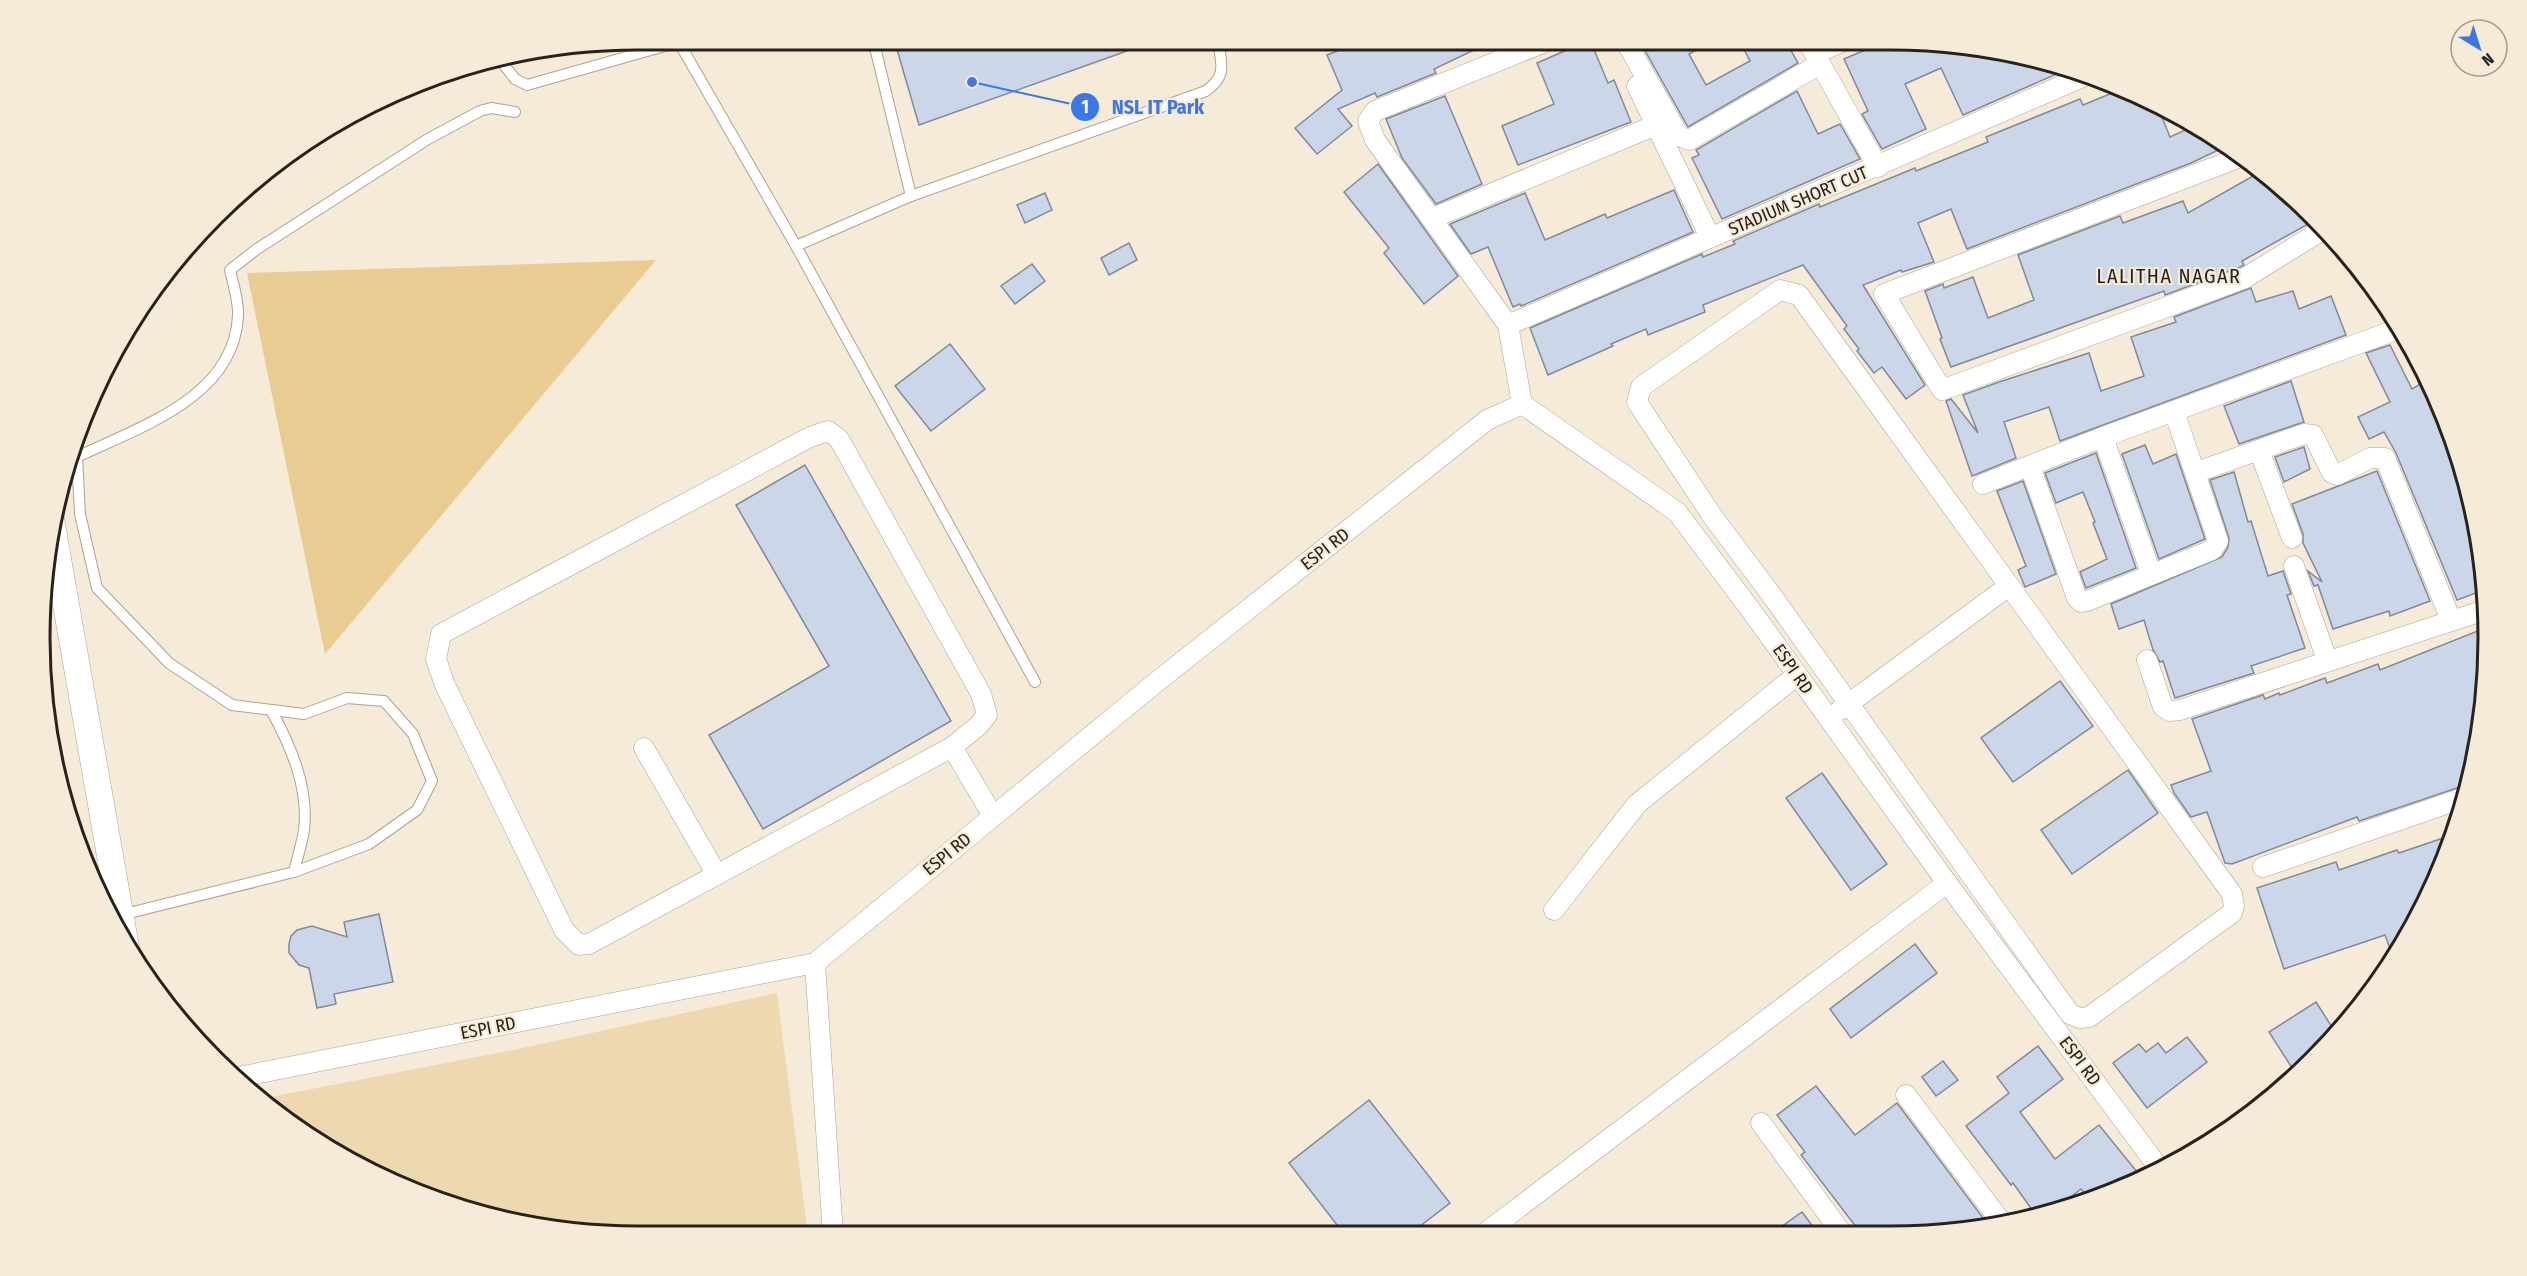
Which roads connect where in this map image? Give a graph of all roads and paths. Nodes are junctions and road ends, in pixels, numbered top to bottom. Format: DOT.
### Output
graph roads {
  1 [pos="645,50"];
  2 [pos="684,50"];
  3 [pos="876,50"];
  4 [pos="1219,50"];
  5 [pos="1526,50"];
  6 [pos="1619,50"];
  7 [pos="1631,50"];
  8 [pos="1827,50"];
  9 [pos="1813,57"];
  10 [pos="505,65"];
  11 [pos="2075,80"];
  12 [pos="515,112"];
  13 [pos="1656,124"];
  14 [pos="1676,145"];
  15 [pos="2232,160"];
  16 [pos="1878,166"];
  17 [pos="911,196"];
  18 [pos="1433,218"];
  19 [pos="2316,234"];
  20 [pos="1710,237"];
  21 [pos="796,246"];
  22 [pos="1508,325"];
  23 [pos="2391,332"];
  24 [pos="1522,404"];
  25 [pos="2175,411"];
  26 [pos="2103,437"];
  27 [pos="2259,450"];
  28 [pos="79,456"];
  29 [pos="77,462"];
  30 [pos="2030,466"];
  31 [pos="2197,472"];
  32 [pos="1983,484"];
  33 [pos="1713,517"];
  34 [pos="1693,532"];
  35 [pos="2292,537"];
  36 [pos="57,551"];
  37 [pos="2294,566"];
  38 [pos="2151,573"];
  39 [pos="2009,586"];
  40 [pos="1770,593"];
  41 [pos="1750,609"];
  42 [pos="2477,612"];
  43 [pos="2451,620"];
  44 [pos="2147,660"];
  45 [pos="2327,660"];
  46 [pos="1797,675"];
  47 [pos="1035,682"];
  48 [pos="1849,704"];
  49 [pos="271,710"];
  50 [pos="1828,719"];
  51 [pos="952,747"];
  52 [pos="644,748"];
  53 [pos="2454,801"];
  54 [pos="993,816"];
  55 [pos="1930,818"];
  56 [pos="1910,832"];
  57 [pos="1948,842"];
  58 [pos="1928,858"];
  59 [pos="2263,867"];
  60 [pos="294,872"];
  61 [pos="717,875"];
  62 [pos="1947,883"];
  63 [pos="1554,910"];
  64 [pos="122,915"];
  65 [pos="123,922"];
  66 [pos="815,963"];
  67 [pos="245,1076"];
  68 [pos="1906,1095"];
  69 [pos="1761,1123"];
  70 [pos="2155,1163"];
  71 [pos="1997,1216"];
  72 [pos="832,1226"];
  73 [pos="1494,1226"];
  74 [pos="1837,1226"];
  1 -- 10 [label="lane"];
  2 -- 21 [label="lane"];
  3 -- 17 [label="lane"];
  4 -- 17 [label="lane"];
  5 -- 18 [label="street"];
  6 -- 13 [label="street"];
  7 -- 14 [label="street"];
  8 -- 9 [label="street"];
  9 -- 14 [label="street"];
  9 -- 16 [label="street"];
  11 -- 16 [label="street, STADIUM SHORT CUT"];
  12 -- 28 [label="lane"];
  13 -- 14 [label="street"];
  13 -- 18 [label="street"];
  14 -- 20 [label="street"];
  15 -- 19 [label="street"];
  16 -- 20 [label="street, STADIUM SHORT CUT"];
  17 -- 21 [label="lane"];
  18 -- 22 [label="street"];
  20 -- 22 [label="street, STADIUM SHORT CUT"];
  21 -- 47 [label="lane"];
  22 -- 24 [label="street"];
  23 -- 25 [label="street"];
  24 -- 34 [label="street, ESPI RD"];
  24 -- 54 [label="street, ESPI RD"];
  25 -- 26 [label="street"];
  25 -- 31 [label="street"];
  26 -- 30 [label="street"];
  26 -- 38 [label="street"];
  27 -- 31 [label="street"];
  27 -- 35 [label="street"];
  27 -- 43 [label="street"];
  29 -- 49 [label="lane"];
  30 -- 32 [label="street"];
  30 -- 38 [label="street"];
  31 -- 38 [label="street"];
  33 -- 34 [label="street"];
  33 -- 39 [label="street"];
  33 -- 40 [label="street"];
  34 -- 41 [label="street, ESPI RD"];
  36 -- 64 [label="street"];
  37 -- 45 [label="street"];
  39 -- 48 [label="street"];
  39 -- 57 [label="street"];
  40 -- 41 [label="street"];
  40 -- 48 [label="street"];
  41 -- 46 [label="street, ESPI RD"];
  42 -- 43 [label="street"];
  43 -- 45 [label="street"];
  44 -- 45 [label="street"];
  46 -- 50 [label="street, ESPI RD"];
  46 -- 63 [label="street"];
  48 -- 50 [label="street"];
  48 -- 55 [label="street"];
  49 -- 60 [label="lane"];
  49 -- 60 [label="lane"];
  50 -- 56 [label="street, ESPI RD"];
  51 -- 54 [label="street"];
  51 -- 61 [label="street"];
  51 -- 61 [label="street"];
  52 -- 61 [label="street"];
  53 -- 59 [label="street"];
  54 -- 66 [label="street, ESPI RD"];
  55 -- 56 [label="street"];
  55 -- 57 [label="street"];
  56 -- 58 [label="street, ESPI RD"];
  57 -- 58 [label="street"];
  58 -- 62 [label="street, ESPI RD"];
  60 -- 64 [label="lane"];
  62 -- 70 [label="street, ESPI RD"];
  62 -- 73 [label="street"];
  64 -- 65 [label="street"];
  66 -- 67 [label="street, ESPI RD"];
  66 -- 72 [label="street"];
  68 -- 71 [label="street"];
  69 -- 74 [label="street"];
}
